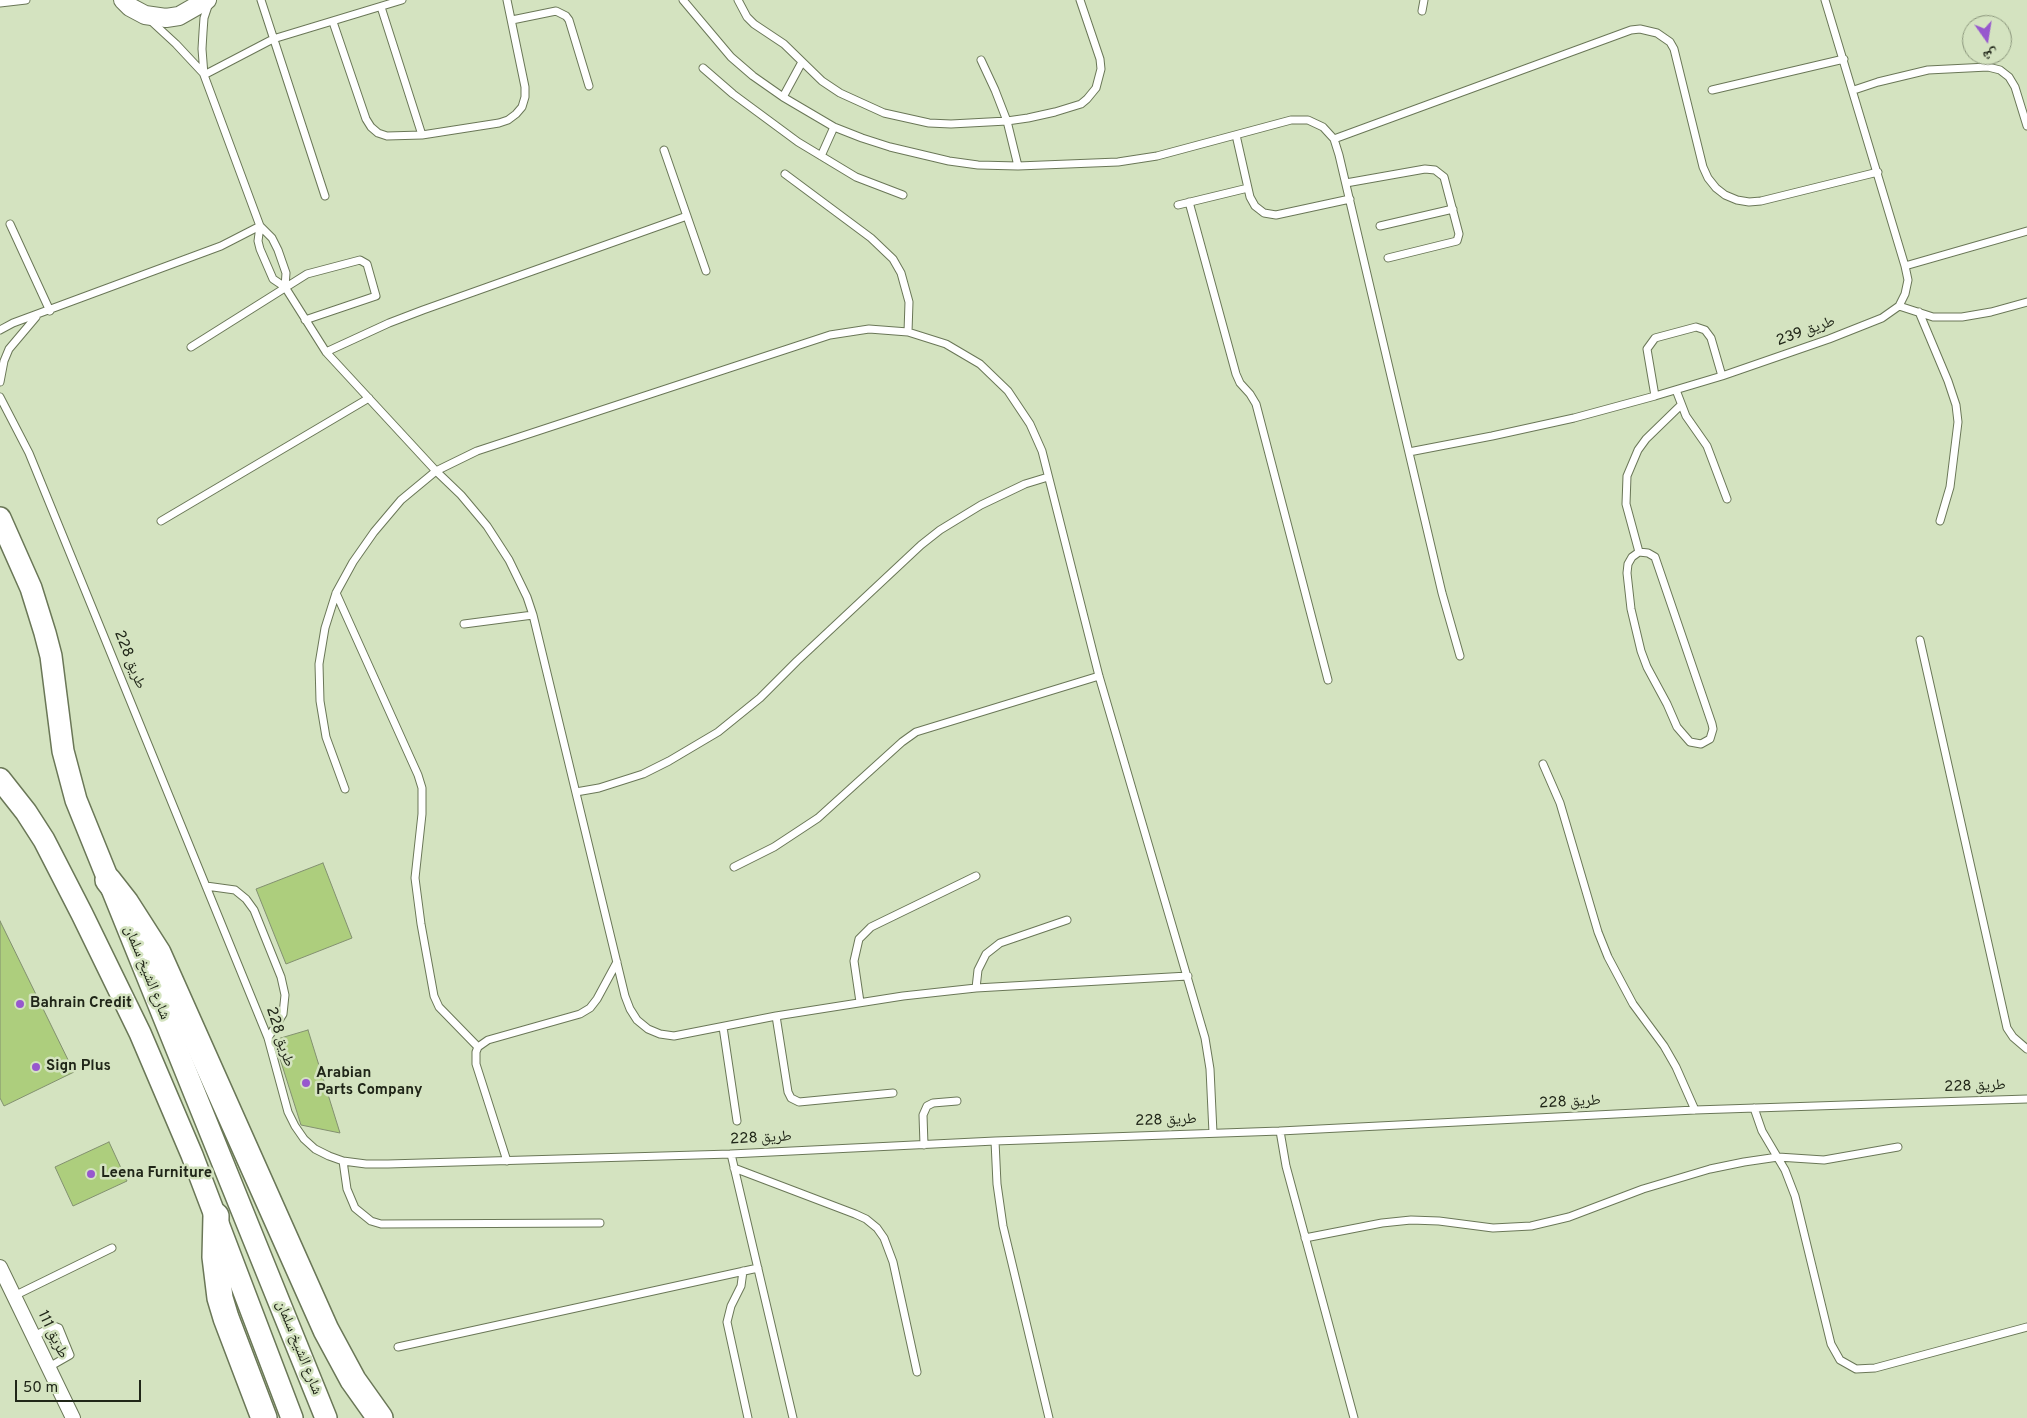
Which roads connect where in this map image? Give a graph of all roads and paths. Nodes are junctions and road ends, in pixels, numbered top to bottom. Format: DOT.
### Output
graph roads {
  1 [pos="26,0"];
  2 [pos="123,0"];
  3 [pos="208,0"];
  4 [pos="261,0"];
  5 [pos="402,0"];
  6 [pos="507,0"];
  7 [pos="683,0"];
  8 [pos="738,0"];
  9 [pos="1080,0"];
  10 [pos="1424,0"];
  11 [pos="1825,0"];
  12 [pos="0,3"];
  13 [pos="381,7"];
  14 [pos="1422,11"];
  15 [pos="145,14"];
  16 [pos="512,20"];
  17 [pos="333,22"];
  18 [pos="273,39"];
  19 [pos="981,60"];
  20 [pos="1844,60"];
  21 [pos="802,62"];
  22 [pos="703,68"];
  23 [pos="204,75"];
  24 [pos="589,86"];
  25 [pos="1712,90"];
  26 [pos="1854,90"];
  27 [pos="782,97"];
  28 [pos="1007,121"];
  29 [pos="834,126"];
  30 [pos="2027,126"];
  31 [pos="422,135"];
  32 [pos="1236,135"];
  33 [pos="1334,139"];
  34 [pos="664,150"];
  35 [pos="821,156"];
  36 [pos="1018,166"];
  37 [pos="1878,172"];
  38 [pos="785,174"];
  39 [pos="1346,183"];
  40 [pos="1248,188"];
  41 [pos="903,195"];
  42 [pos="325,196"];
  43 [pos="1350,198"];
  44 [pos="1188,202"];
  45 [pos="1178,205"];
  46 [pos="1453,209"];
  47 [pos="687,216"];
  48 [pos="10,224"];
  49 [pos="260,226"];
  50 [pos="1380,226"];
  51 [pos="2027,231"];
  52 [pos="1388,258"];
  53 [pos="1905,266"];
  54 [pos="706,271"];
  55 [pos="285,287"];
  56 [pos="2027,302"];
  57 [pos="1899,306"];
  58 [pos="50,311"];
  59 [pos="1919,312"];
  60 [pos="38,315"];
  61 [pos="305,320"];
  62 [pos="0,330"];
  63 [pos="908,332"];
  64 [pos="191,347"];
  65 [pos="326,352"];
  66 [pos="1722,376"];
  67 [pos="0,382"];
  68 [pos="0,388"];
  69 [pos="1676,390"];
  70 [pos="1655,396"];
  71 [pos="0,398"];
  72 [pos="369,398"];
  73 [pos="1681,405"];
  74 [pos="1409,452"];
  75 [pos="436,471"];
  76 [pos="1048,477"];
  77 [pos="1727,499"];
  78 [pos="0,518"];
  79 [pos="161,520"];
  80 [pos="1940,520"];
  81 [pos="1639,552"];
  82 [pos="336,594"];
  83 [pos="532,615"];
  84 [pos="464,624"];
  85 [pos="1920,640"];
  86 [pos="1460,656"];
  87 [pos="1099,676"];
  88 [pos="1328,680"];
  89 [pos="1543,764"];
  90 [pos="0,780"];
  91 [pos="345,789"];
  92 [pos="576,792"];
  93 [pos="734,867"];
  94 [pos="976,876"];
  95 [pos="108,880"];
  96 [pos="206,886"];
  97 [pos="1067,920"];
  98 [pos="617,962"];
  99 [pos="1188,976"];
  100 [pos="976,988"];
  101 [pos="860,1002"];
  102 [pos="776,1016"];
  103 [pos="723,1027"];
  104 [pos="268,1038"];
  105 [pos="478,1047"];
  106 [pos="2027,1049"];
  107 [pos="894,1093"];
  108 [pos="2027,1098"];
  109 [pos="957,1101"];
  110 [pos="1754,1108"];
  111 [pos="1695,1110"];
  112 [pos="738,1121"];
  113 [pos="1280,1131"];
  114 [pos="1213,1133"];
  115 [pos="995,1141"];
  116 [pos="924,1144"];
  117 [pos="1898,1147"];
  118 [pos="731,1154"];
  119 [pos="1778,1157"];
  120 [pos="343,1161"];
  121 [pos="507,1161"];
  122 [pos="734,1168"];
  123 [pos="216,1216"];
  124 [pos="600,1223"];
  125 [pos="1305,1238"];
  126 [pos="112,1248"];
  127 [pos="0,1267"];
  128 [pos="758,1268"];
  129 [pos="743,1271"];
  130 [pos="14,1296"];
  131 [pos="2027,1327"];
  132 [pos="34,1336"];
  133 [pos="398,1347"];
  134 [pos="49,1367"];
  135 [pos="917,1372"];
  136 [pos="73,1418"];
  137 [pos="264,1418"];
  138 [pos="292,1418"];
  139 [pos="326,1418"];
  140 [pos="380,1418"];
  141 [pos="748,1418"];
  142 [pos="793,1418"];
  143 [pos="1049,1418"];
  144 [pos="1354,1418"];
  1 -- 12 [label="lane"];
  2 -- 15 [label="street"];
  3 -- 15 [label="street"];
  3 -- 23 [label="lane"];
  4 -- 18 [label="lane"];
  5 -- 13 [label="lane"];
  6 -- 16 [label="lane"];
  7 -- 27 [label="lane"];
  8 -- 21 [label="lane"];
  9 -- 28 [label="lane"];
  10 -- 14 [label="lane"];
  11 -- 20 [label="lane"];
  13 -- 17 [label="lane"];
  13 -- 31 [label="lane"];
  15 -- 23 [label="lane"];
  16 -- 24 [label="lane"];
  16 -- 31 [label="lane"];
  17 -- 18 [label="lane"];
  17 -- 31 [label="lane"];
  18 -- 23 [label="lane"];
  18 -- 42 [label="lane"];
  19 -- 28 [label="lane"];
  20 -- 25 [label="lane"];
  20 -- 26 [label="lane"];
  21 -- 27 [label="lane"];
  21 -- 28 [label="lane"];
  22 -- 35 [label="lane"];
  23 -- 49 [label="lane"];
  26 -- 30 [label="lane"];
  26 -- 37 [label="lane"];
  27 -- 29 [label="lane"];
  28 -- 36 [label="lane"];
  29 -- 35 [label="lane"];
  29 -- 36 [label="lane"];
  32 -- 33 [label="lane"];
  32 -- 36 [label="lane"];
  32 -- 40 [label="lane"];
  33 -- 37 [label="lane"];
  33 -- 39 [label="lane"];
  34 -- 47 [label="lane"];
  35 -- 41 [label="lane"];
  37 -- 53 [label="lane"];
  38 -- 63 [label="lane"];
  39 -- 43 [label="lane"];
  39 -- 46 [label="lane"];
  40 -- 43 [label="lane"];
  40 -- 44 [label="lane"];
  43 -- 74 [label="lane"];
  44 -- 45 [label="lane"];
  44 -- 88 [label="lane"];
  46 -- 50 [label="lane"];
  46 -- 52 [label="lane"];
  47 -- 54 [label="lane"];
  47 -- 65 [label="lane"];
  48 -- 58 [label="lane"];
  49 -- 55 [label="lane"];
  49 -- 55 [label="lane"];
  49 -- 58 [label="lane"];
  51 -- 53 [label="lane"];
  53 -- 57 [label="lane"];
  55 -- 61 [label="lane"];
  55 -- 61 [label="lane"];
  55 -- 64 [label="lane"];
  56 -- 59 [label="lane"];
  57 -- 59 [label="lane"];
  57 -- 66 [label="lane, طريق 239"];
  58 -- 60 [label="lane"];
  59 -- 80 [label="lane"];
  60 -- 62 [label="lane"];
  60 -- 67 [label="lane"];
  61 -- 65 [label="lane"];
  63 -- 75 [label="lane"];
  63 -- 76 [label="lane"];
  65 -- 72 [label="lane"];
  66 -- 69 [label="lane, طريق 239"];
  66 -- 70 [label="lane"];
  68 -- 71 [label="lane"];
  69 -- 70 [label="lane, طريق 239"];
  69 -- 73 [label="lane"];
  70 -- 74 [label="lane, طريق 239"];
  71 -- 96 [label="lane, طريق 228"];
  72 -- 75 [label="lane"];
  72 -- 79 [label="lane"];
  73 -- 77 [label="lane"];
  73 -- 81 [label="lane"];
  74 -- 86 [label="lane"];
  75 -- 82 [label="lane"];
  75 -- 83 [label="lane"];
  76 -- 87 [label="lane"];
  76 -- 92 [label="lane"];
  78 -- 95 [label="main road, شارع الشيخ سلمان"];
  81 -- 81 [label="lane"];
  82 -- 91 [label="lane"];
  82 -- 105 [label="lane"];
  83 -- 84 [label="lane"];
  83 -- 92 [label="lane"];
  85 -- 106 [label="lane"];
  87 -- 93 [label="lane"];
  87 -- 99 [label="lane"];
  89 -- 111 [label="lane"];
  90 -- 123 [label="main road, شارع الشيخ سلمان"];
  92 -- 98 [label="lane"];
  94 -- 101 [label="lane"];
  95 -- 139 [label="main road, شارع الشيخ سلمان"];
  95 -- 140 [label="highway"];
  96 -- 104 [label="lane, طريق 228"];
  96 -- 104 [label="lane"];
  97 -- 100 [label="lane"];
  98 -- 103 [label="lane"];
  98 -- 105 [label="lane"];
  99 -- 100 [label="lane"];
  99 -- 114 [label="lane"];
  100 -- 101 [label="lane"];
  101 -- 102 [label="lane"];
  102 -- 103 [label="lane"];
  102 -- 107 [label="lane"];
  103 -- 112 [label="lane"];
  104 -- 120 [label="lane, طريق 228"];
  105 -- 121 [label="lane"];
  108 -- 110 [label="lane, طريق 228"];
  109 -- 116 [label="lane"];
  110 -- 111 [label="lane, طريق 228"];
  110 -- 119 [label="lane"];
  111 -- 113 [label="lane, طريق 228"];
  113 -- 114 [label="lane, طريق 228"];
  113 -- 125 [label="lane"];
  114 -- 115 [label="lane, طريق 228"];
  115 -- 116 [label="lane, طريق 228"];
  115 -- 143 [label="lane"];
  116 -- 118 [label="lane, طريق 228"];
  117 -- 119 [label="lane"];
  118 -- 121 [label="lane, طريق 228"];
  118 -- 122 [label="lane"];
  119 -- 125 [label="lane"];
  119 -- 131 [label="lane"];
  120 -- 121 [label="lane, طريق 228"];
  120 -- 124 [label="lane"];
  122 -- 128 [label="lane"];
  122 -- 135 [label="lane"];
  123 -- 137 [label="highway"];
  123 -- 138 [label="main road, شارع الشيخ سلمان"];
  125 -- 144 [label="lane"];
  126 -- 130 [label="lane"];
  127 -- 130 [label="street, طريق 111"];
  128 -- 129 [label="lane"];
  128 -- 142 [label="lane"];
  129 -- 133 [label="lane"];
  129 -- 141 [label="lane"];
  130 -- 132 [label="street, طريق 111"];
  132 -- 134 [label="street, طريق 111"];
  132 -- 134 [label="lane"];
  134 -- 136 [label="street, طريق 111"];
}
